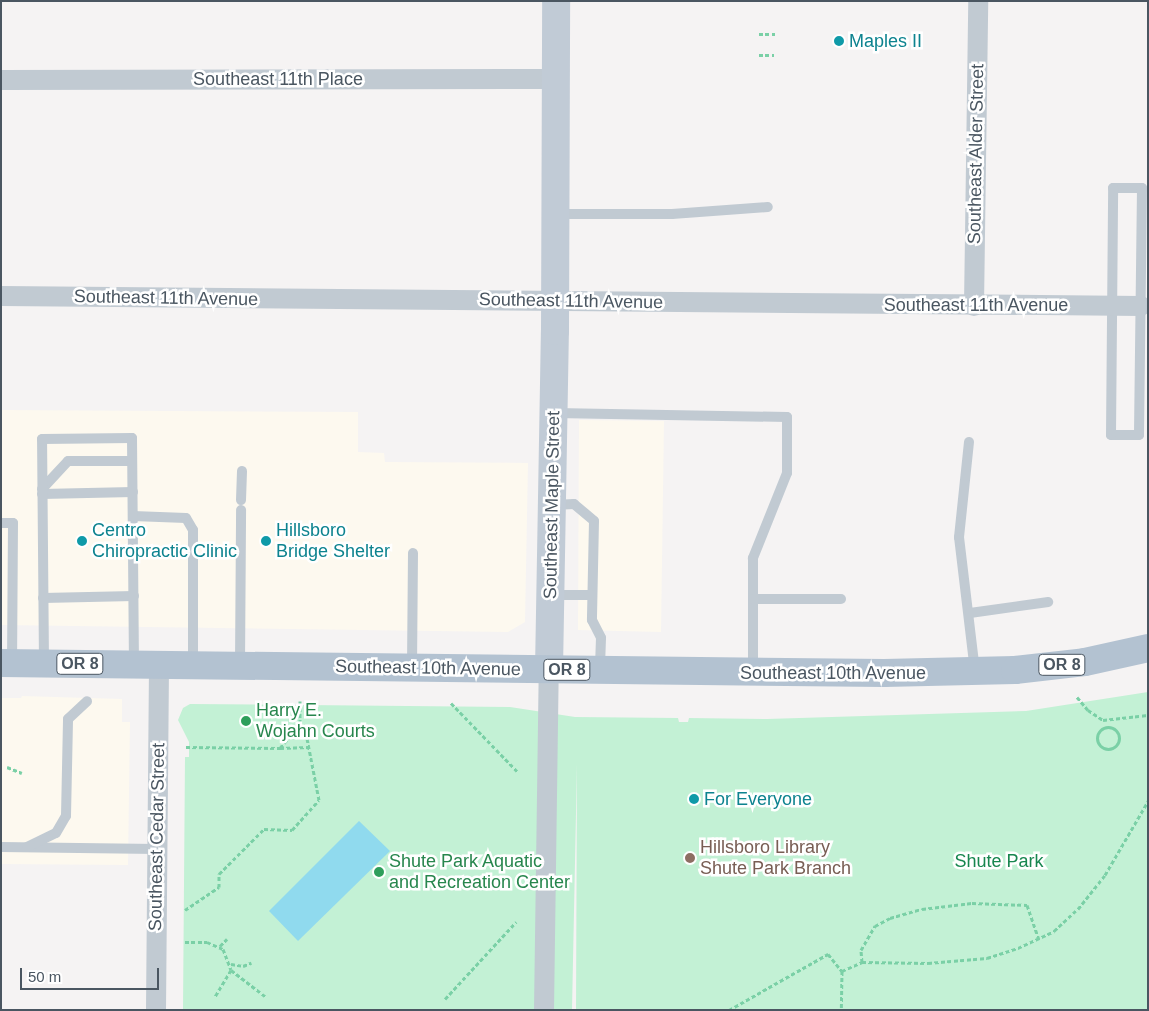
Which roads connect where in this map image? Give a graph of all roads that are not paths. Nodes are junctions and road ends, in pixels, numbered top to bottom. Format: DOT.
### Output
graph roads {
  1 [pos="556,1"];
  2 [pos="978,1"];
  3 [pos="556,78"];
  4 [pos="1,80"];
  5 [pos="768,207"];
  6 [pos="554,214"];
  7 [pos="1,296"];
  8 [pos="554,301"];
  9 [pos="974,306"];
  10 [pos="1112,306"];
  11 [pos="1141,306"];
  12 [pos="554,413"];
  13 [pos="968,442"];
  14 [pos="132,461"];
  15 [pos="242,471"];
  16 [pos="42,491"];
  17 [pos="132,492"];
  18 [pos="552,505"];
  19 [pos="133,516"];
  20 [pos="1,523"];
  21 [pos="412,553"];
  22 [pos="551,595"];
  23 [pos="592,595"];
  24 [pos="134,596"];
  25 [pos="43,598"];
  26 [pos="753,599"];
  27 [pos="841,599"];
  28 [pos="1048,602"];
  29 [pos="970,612"];
  30 [pos="1148,648"];
  31 [pos="7,663"];
  32 [pos="44,664"];
  33 [pos="147,665"];
  34 [pos="193,665"];
  35 [pos="240,666"];
  36 [pos="412,668"];
  37 [pos="549,670"];
  38 [pos="600,671"];
  39 [pos="975,672"];
  40 [pos="753,673"];
  41 [pos="87,700"];
  42 [pos="1,847"];
  43 [pos="27,847"];
  44 [pos="157,849"];
  45 [pos="156,1010"];
  46 [pos="544,1010"];
  1 -- 3 [label="street, Southeast Maple Street"];
  2 -- 9 [label="street, Southeast Alder Street"];
  3 -- 4 [label="street, Southeast 11th Place"];
  3 -- 6 [label="street, Southeast Maple Street"];
  5 -- 6 [label="lane"];
  6 -- 8 [label="street, Southeast Maple Street"];
  7 -- 8 [label="street, Southeast 11th Avenue"];
  8 -- 9 [label="street, Southeast 11th Avenue"];
  8 -- 12 [label="street, Southeast Maple Street"];
  9 -- 10 [label="street, Southeast 11th Avenue"];
  10 -- 11 [label="street, Southeast 11th Avenue"];
  10 -- 11 [label="lane"];
  10 -- 11 [label="lane"];
  12 -- 18 [label="street, Southeast Maple Street"];
  12 -- 26 [label="lane"];
  13 -- 29 [label="lane"];
  14 -- 16 [label="lane"];
  14 -- 16 [label="lane"];
  14 -- 17 [label="lane"];
  15 -- 35 [label="lane"];
  16 -- 17 [label="lane"];
  16 -- 25 [label="lane"];
  17 -- 19 [label="lane"];
  18 -- 22 [label="street, Southeast Maple Street"];
  18 -- 23 [label="lane"];
  19 -- 24 [label="lane"];
  19 -- 34 [label="lane"];
  20 -- 31 [label="lane"];
  21 -- 36 [label="lane"];
  22 -- 23 [label="lane"];
  22 -- 37 [label="street, Southeast Maple Street"];
  23 -- 38 [label="lane"];
  24 -- 25 [label="lane"];
  24 -- 33 [label="lane"];
  25 -- 32 [label="lane"];
  26 -- 27 [label="lane"];
  26 -- 40 [label="lane"];
  28 -- 29 [label="lane"];
  29 -- 39 [label="lane"];
  30 -- 39 [label="main road, OR 8"];
  31 -- 32 [label="main road, Southeast 10th Avenue / OR 8"];
  32 -- 33 [label="main road, Southeast 10th Avenue / OR 8"];
  33 -- 34 [label="main road, Southeast 10th Avenue / OR 8"];
  33 -- 44 [label="street, Southeast Cedar Street"];
  34 -- 35 [label="main road, Southeast 10th Avenue / OR 8"];
  35 -- 36 [label="main road, Southeast 10th Avenue / OR 8"];
  36 -- 37 [label="main road, Southeast 10th Avenue / OR 8"];
  37 -- 38 [label="main road, Southeast 10th Avenue / OR 8"];
  37 -- 46 [label="street, Southeast Maple Street"];
  38 -- 40 [label="main road, Southeast 10th Avenue / OR 8"];
  39 -- 40 [label="main road, Southeast 10th Avenue / OR 8"];
  41 -- 43 [label="lane"];
  42 -- 43 [label="lane"];
  43 -- 44 [label="lane"];
  44 -- 45 [label="street, Southeast Cedar Street"];
}
